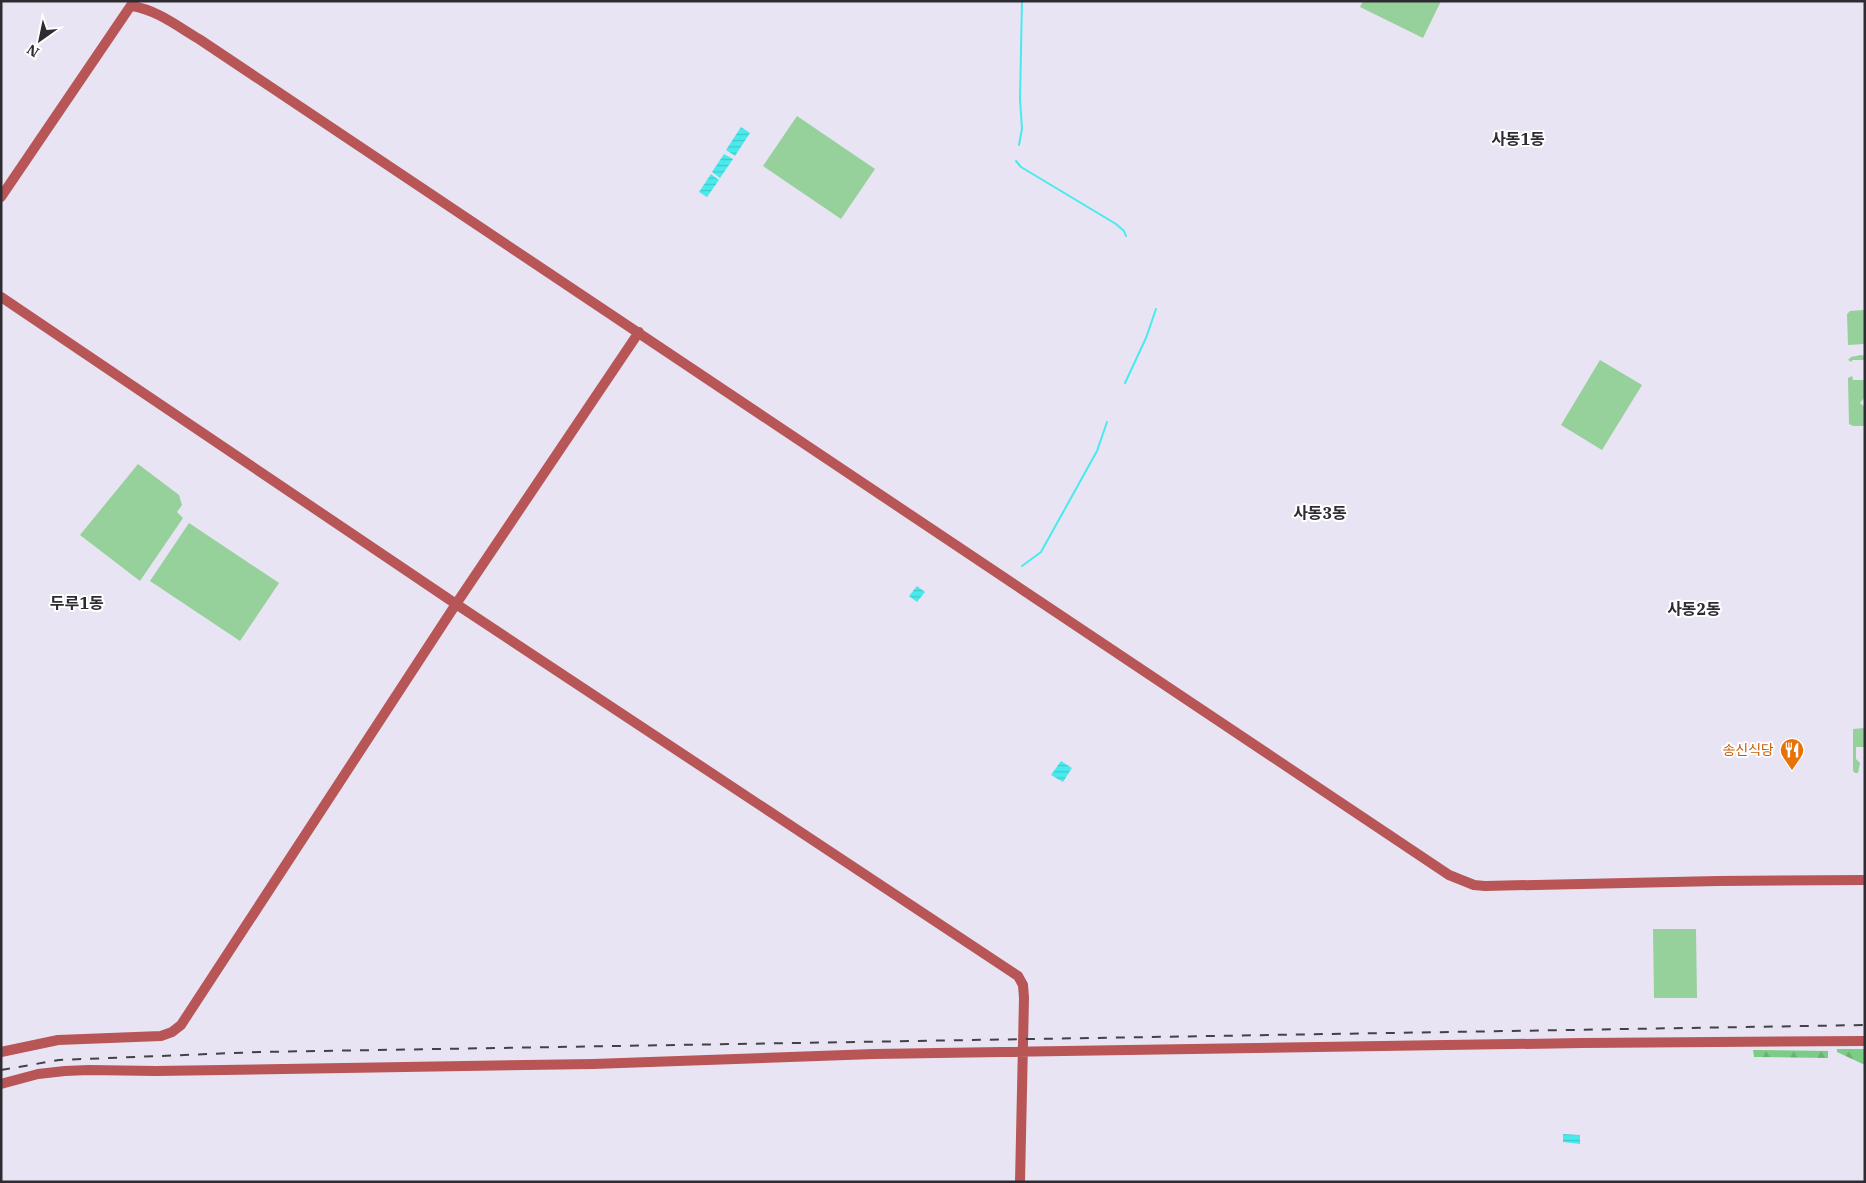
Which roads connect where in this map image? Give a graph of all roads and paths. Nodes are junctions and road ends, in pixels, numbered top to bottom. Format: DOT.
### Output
graph roads {
  1 [pos="133,4"];
  2 [pos="1,197"];
  3 [pos="1,298"];
  4 [pos="639,332"];
  5 [pos="456,604"];
  6 [pos="1865,880"];
  7 [pos="1865,1040"];
  8 [pos="1,1052"];
  9 [pos="1022,1052"];
  10 [pos="1,1084"];
  11 [pos="1020,1182"];
  1 -- 2 [label="street"];
  1 -- 4 [label="street"];
  3 -- 5 [label="street"];
  4 -- 5 [label="street"];
  4 -- 6 [label="street"];
  5 -- 8 [label="street"];
  5 -- 9 [label="street"];
  7 -- 9 [label="street"];
  9 -- 10 [label="street"];
  9 -- 11 [label="street"];
}
